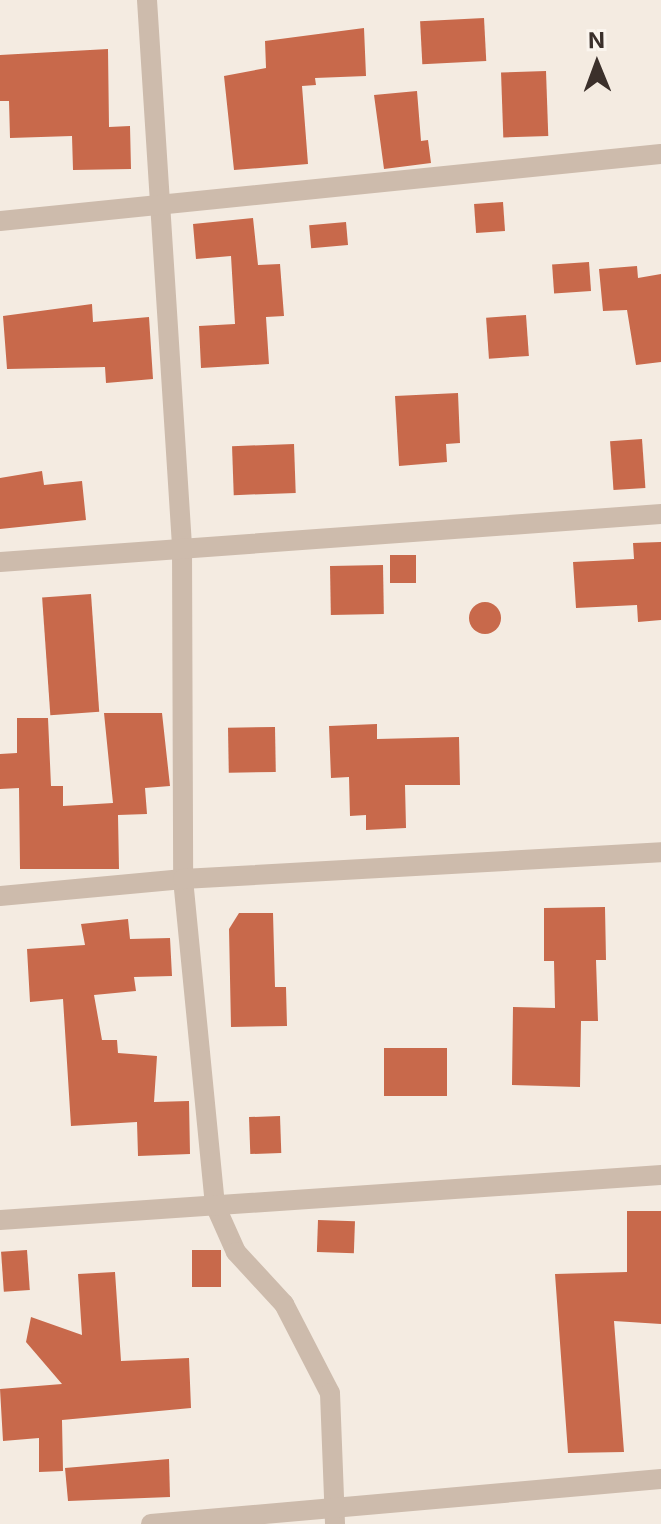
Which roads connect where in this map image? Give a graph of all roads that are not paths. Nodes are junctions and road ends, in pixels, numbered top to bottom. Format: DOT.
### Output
graph roads {
  1 [pos="147,0"];
  2 [pos="661,154"];
  3 [pos="159,205"];
  4 [pos="0,221"];
  5 [pos="661,514"];
  6 [pos="182,546"];
  7 [pos="0,562"];
  8 [pos="661,852"];
  9 [pos="183,879"];
  10 [pos="0,896"];
  11 [pos="661,1175"];
  12 [pos="215,1205"];
  13 [pos="0,1220"];
  14 [pos="661,1479"];
  15 [pos="334,1516"];
  16 [pos="151,1524"];
  1 -- 3 [label="street"];
  2 -- 3 [label="street"];
  3 -- 4 [label="street"];
  3 -- 6 [label="street"];
  5 -- 6 [label="street"];
  6 -- 7 [label="street"];
  6 -- 9 [label="street"];
  8 -- 9 [label="street"];
  9 -- 10 [label="street"];
  9 -- 12 [label="street"];
  11 -- 12 [label="street"];
  12 -- 13 [label="street"];
  12 -- 15 [label="street"];
  14 -- 15 [label="street"];
  15 -- 16 [label="street"];
}
